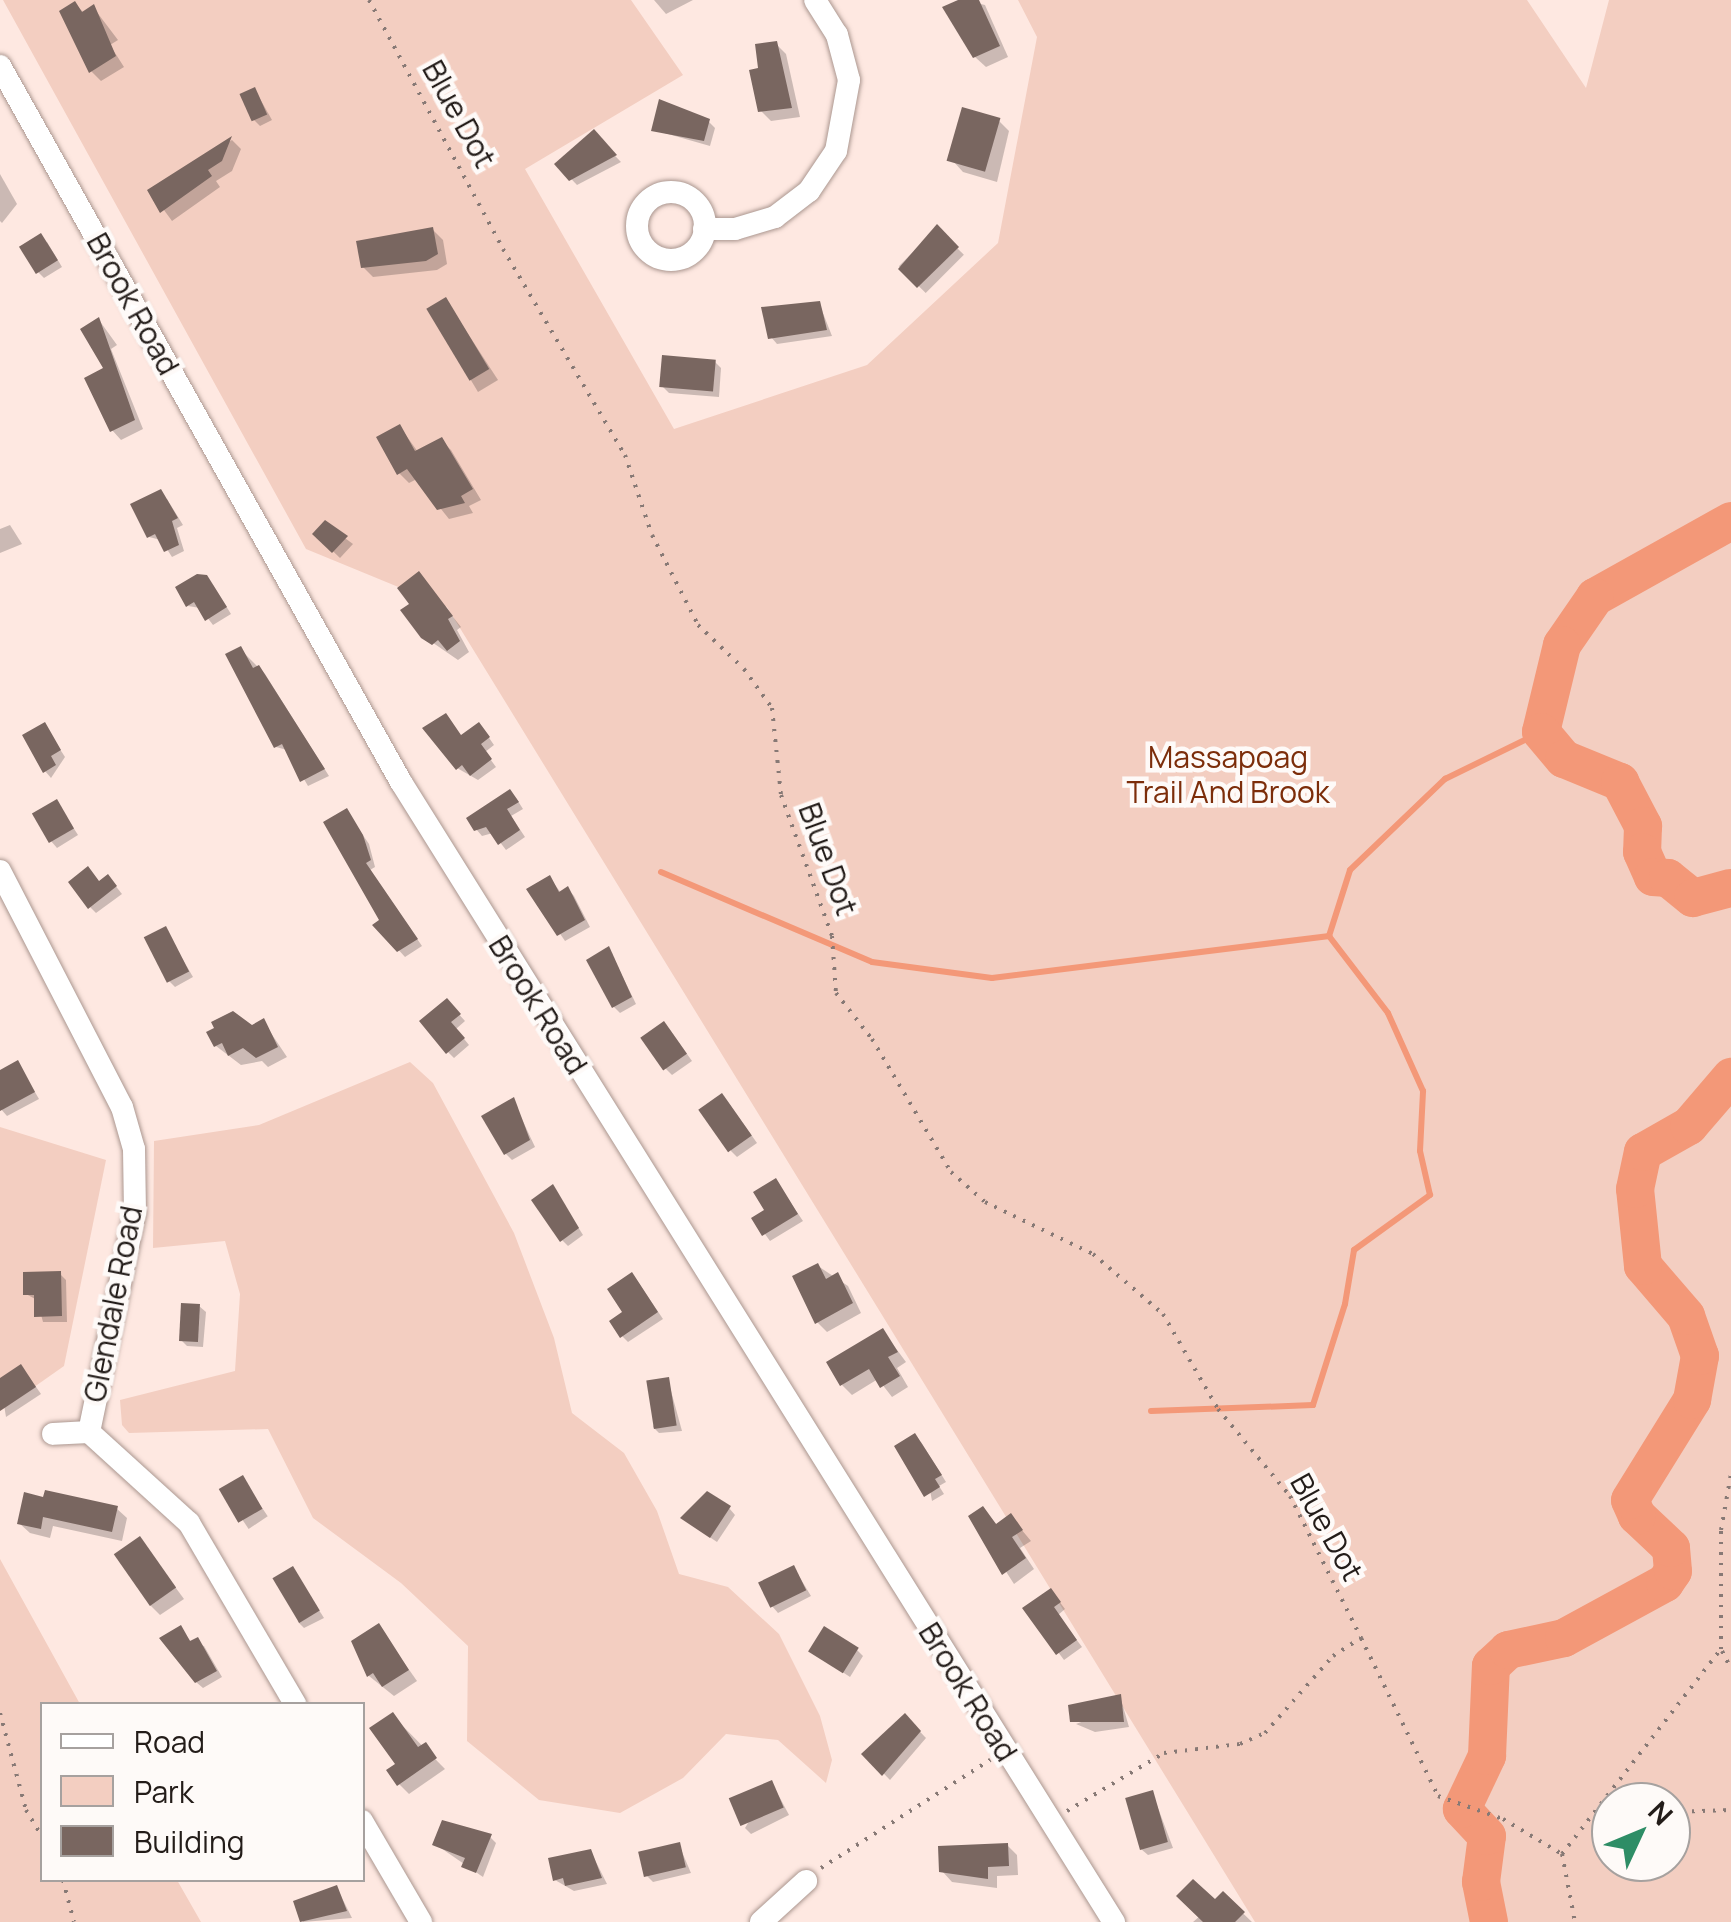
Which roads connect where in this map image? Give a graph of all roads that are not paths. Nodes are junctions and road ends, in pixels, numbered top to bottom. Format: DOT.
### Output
graph roads {
  1 [pos="815,0"];
  2 [pos="0,66"];
  3 [pos="704,229"];
  4 [pos="0,871"];
  5 [pos="89,1432"];
  6 [pos="53,1434"];
  7 [pos="293,1702"];
  8 [pos="365,1826"];
  9 [pos="806,1880"];
  10 [pos="422,1922"];
  11 [pos="761,1922"];
  12 [pos="1114,1922"];
  1 -- 3 [label="street"];
  2 -- 12 [label="street, Brook Road"];
  4 -- 5 [label="street, Glendale Road"];
  5 -- 6 [label="street, Glendale Road"];
  5 -- 7 [label="street"];
  8 -- 10 [label="street"];
  9 -- 11 [label="street"];
}
